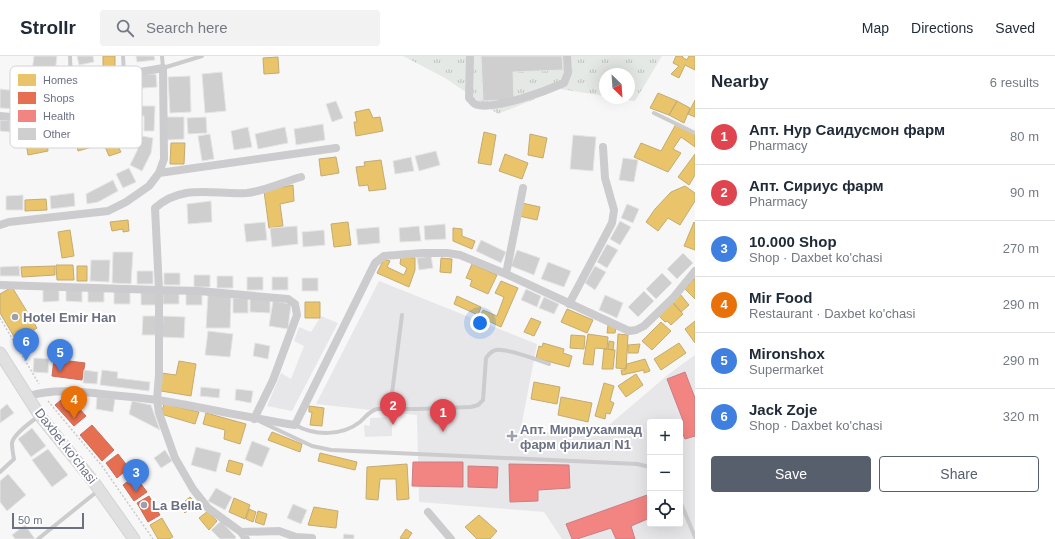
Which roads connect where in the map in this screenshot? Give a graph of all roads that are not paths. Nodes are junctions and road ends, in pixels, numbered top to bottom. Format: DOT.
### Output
graph roads {
  1 [pos="123,56"];
  2 [pos="162,56"];
  3 [pos="202,56"];
  4 [pos="470,56"];
  5 [pos="566,56"];
  6 [pos="124,66"];
  7 [pos="162,68"];
  8 [pos="142,71"];
  9 [pos="654,113"];
  10 [pos="0,116"];
  11 [pos="10,117"];
  12 [pos="695,133"];
  13 [pos="603,147"];
  14 [pos="336,148"];
  15 [pos="157,175"];
  16 [pos="301,177"];
  17 [pos="523,188"];
  18 [pos="0,225"];
  19 [pos="695,271"];
  20 [pos="506,274"];
  21 [pos="0,285"];
  22 [pos="159,290"];
  23 [pos="569,304"];
  24 [pos="402,315"];
  25 [pos="0,352"];
  26 [pos="549,364"];
  27 [pos="29,396"];
  28 [pos="157,400"];
  29 [pos="390,409"];
  30 [pos="40,416"];
  31 [pos="254,419"];
  32 [pos="295,425"];
  33 [pos="647,466"];
  34 [pos="0,472"];
  35 [pos="100,490"];
  36 [pos="683,508"];
  37 [pos="428,512"];
  38 [pos="244,536"];
  39 [pos="695,537"];
  40 [pos="295,538"];
  41 [pos="312,538"];
  42 [pos="38,539"];
  43 [pos="134,539"];
  44 [pos="451,539"];
  1 -- 6 [label="lane"];
  2 -- 7 [label="lane"];
  3 -- 7 [label="lane"];
  4 -- 5 [label="street"];
  7 -- 8 [label="street"];
  7 -- 15 [label="street"];
  9 -- 12 [label="lane"];
  10 -- 11 [label="street"];
  13 -- 23 [label="street"];
  14 -- 15 [label="street"];
  15 -- 18 [label="street"];
  16 -- 22 [label="street"];
  17 -- 20 [label="street"];
  19 -- 23 [label="street"];
  20 -- 23 [label="street"];
  20 -- 32 [label="street"];
  21 -- 22 [label="street"];
  22 -- 28 [label="street"];
  22 -- 31 [label="street"];
  24 -- 29 [label="lane"];
  25 -- 27 [label="main road, Daxbet ko'chasi"];
  26 -- 29 [label="lane"];
  27 -- 28 [label="street"];
  27 -- 30 [label="main road, Daxbet ko'chasi"];
  28 -- 31 [label="street"];
  28 -- 38 [label="street"];
  29 -- 32 [label="lane"];
  30 -- 34 [label="lane"];
  30 -- 35 [label="main road, Daxbet ko'chasi"];
  31 -- 32 [label="street"];
  31 -- 33 [label="lane"];
  35 -- 42 [label="lane"];
  35 -- 43 [label="main road, Daxbet ko'chasi"];
  36 -- 39 [label="lane"];
  37 -- 44 [label="street"];
  38 -- 40 [label="street"];
  40 -- 41 [label="street"];
}
